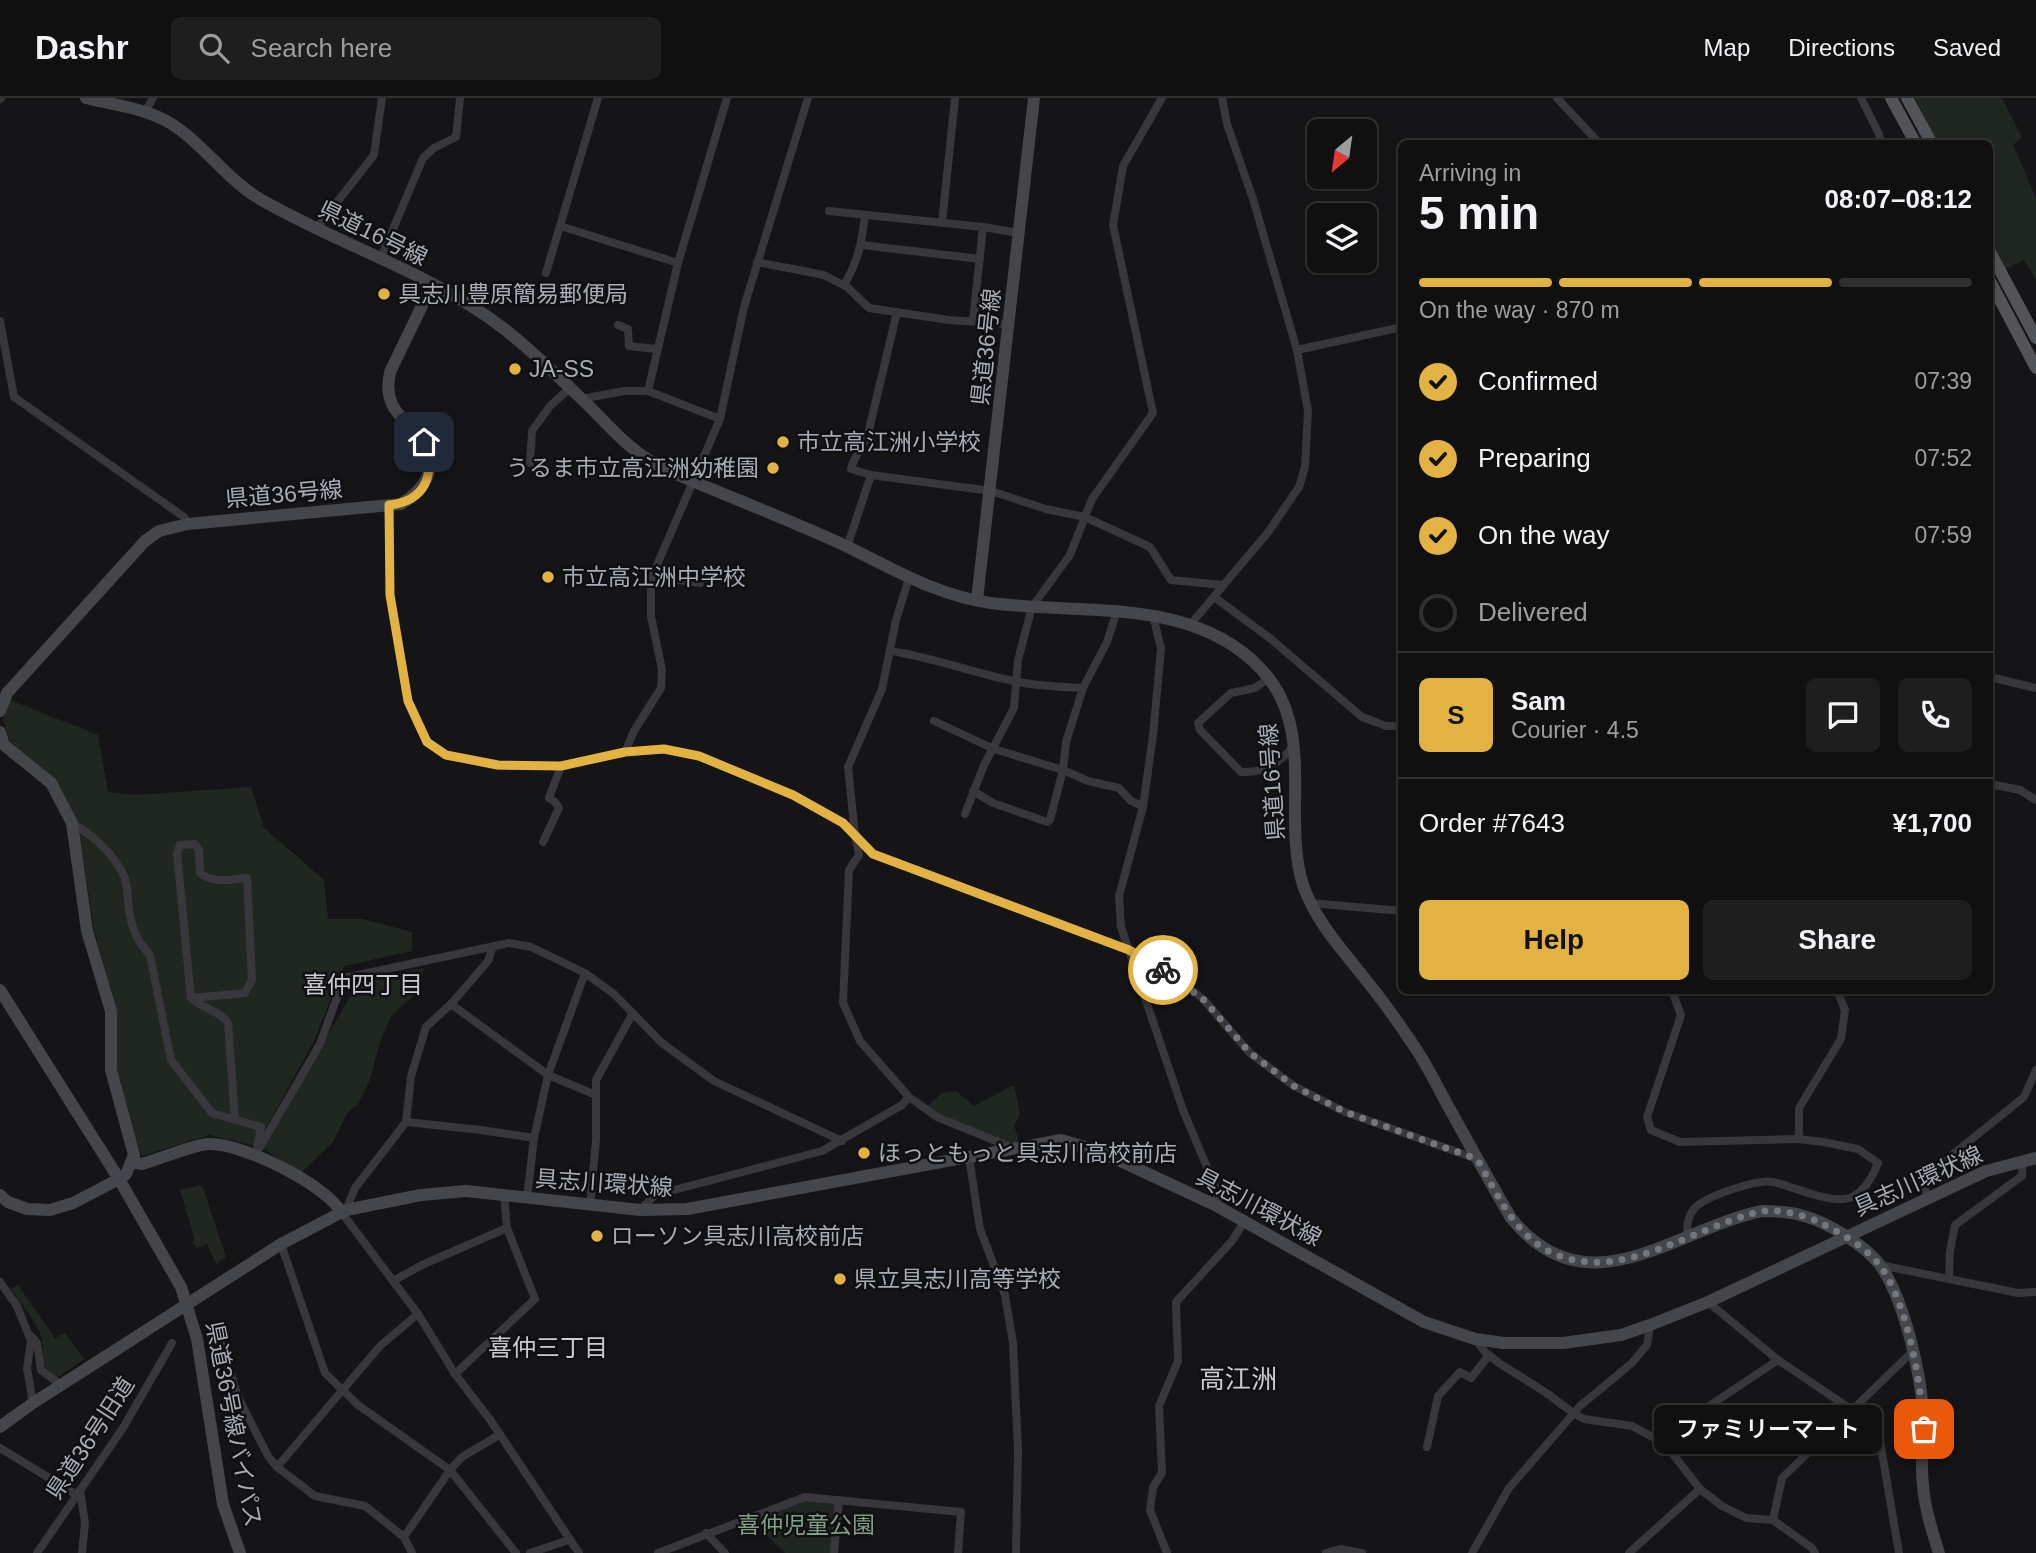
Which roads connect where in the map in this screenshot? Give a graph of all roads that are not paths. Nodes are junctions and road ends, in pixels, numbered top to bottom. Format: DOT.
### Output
graph roads {
  1 [pos="86,98"];
  2 [pos="153,98"];
  3 [pos="382,98"];
  4 [pos="460,98"];
  5 [pos="598,98"];
  6 [pos="727,98"];
  7 [pos="808,98"];
  8 [pos="956,98"];
  9 [pos="1034,98"];
  10 [pos="1162,98"];
  11 [pos="1222,98"];
  12 [pos="1557,98"];
  13 [pos="1861,98"];
  14 [pos="1891,98"];
  15 [pos="1907,98"];
  16 [pos="145,112"];
  17 [pos="1597,140"];
  18 [pos="1880,140"];
  19 [pos="1914,140"];
  20 [pos="1930,140"];
  21 [pos="829,211"];
  22 [pos="865,215"];
  23 [pos="942,223"];
  24 [pos="560,226"];
  25 [pos="984,227"];
  26 [pos="316,229"];
  27 [pos="1019,233"];
  28 [pos="862,245"];
  29 [pos="1993,257"];
  30 [pos="980,259"];
  31 [pos="380,260"];
  32 [pos="757,262"];
  33 [pos="678,263"];
  34 [pos="546,273"];
  35 [pos="432,285"];
  36 [pos="844,285"];
  37 [pos="1993,287"];
  38 [pos="897,312"];
  39 [pos="0,321"];
  40 [pos="973,321"];
  41 [pos="1009,324"];
  42 [pos="618,325"];
  43 [pos="1398,328"];
  44 [pos="2036,338"];
  45 [pos="656,349"];
  46 [pos="1297,350"];
  47 [pos="2036,368"];
  48 [pos="570,388"];
  49 [pos="648,391"];
  50 [pos="582,399"];
  51 [pos="720,419"];
  52 [pos="530,463"];
  53 [pos="871,475"];
  54 [pos="693,481"];
  55 [pos="991,491"];
  56 [pos="389,505"];
  57 [pos="1084,517"];
  58 [pos="188,524"];
  59 [pos="847,547"];
  60 [pos="654,569"];
  61 [pos="909,578"];
  62 [pos="700,583"];
  63 [pos="1223,585"];
  64 [pos="1213,597"];
  65 [pos="977,600"];
  66 [pos="1032,607"];
  67 [pos="1117,611"];
  68 [pos="1153,615"];
  69 [pos="1189,625"];
  70 [pos="891,651"];
  71 [pos="1269,678"];
  72 [pos="1993,678"];
  73 [pos="1016,681"];
  74 [pos="1083,688"];
  75 [pos="2036,688"];
  76 [pos="3,691"];
  77 [pos="0,710"];
  78 [pos="934,721"];
  79 [pos="1398,726"];
  80 [pos="0,732"];
  81 [pos="1293,746"];
  82 [pos="994,749"];
  83 [pos="625,752"];
  84 [pos="561,766"];
  85 [pos="1063,770"];
  86 [pos="1993,786"];
  87 [pos="973,791"];
  88 [pos="2036,800"];
  89 [pos="1143,807"];
  90 [pos="965,814"];
  91 [pos="72,823"];
  92 [pos="855,835"];
  93 [pos="543,842"];
  94 [pos="1310,903"];
  95 [pos="1398,911"];
  96 [pos="493,946"];
  97 [pos="1129,950"];
  98 [pos="585,972"];
  99 [pos="0,990"];
  100 [pos="1672,994"];
  101 [pos="1838,994"];
  102 [pos="191,998"];
  103 [pos="451,1004"];
  104 [pos="633,1013"];
  105 [pos="2036,1070"];
  106 [pos="548,1075"];
  107 [pos="596,1095"];
  108 [pos="909,1097"];
  109 [pos="235,1120"];
  110 [pos="406,1122"];
  111 [pos="534,1138"];
  112 [pos="1799,1139"];
  113 [pos="842,1141"];
  114 [pos="1014,1149"];
  115 [pos="256,1154"];
  116 [pos="970,1157"];
  117 [pos="1477,1159"];
  118 [pos="2029,1159"];
  119 [pos="132,1162"];
  120 [pos="119,1179"];
  121 [pos="503,1194"];
  122 [pos="0,1195"];
  123 [pos="1928,1197"];
  124 [pos="527,1198"];
  125 [pos="590,1205"];
  126 [pos="1217,1206"];
  127 [pos="640,1210"];
  128 [pos="344,1211"];
  129 [pos="1244,1222"];
  130 [pos="507,1228"];
  131 [pos="1687,1237"];
  132 [pos="1845,1237"];
  133 [pos="281,1244"];
  134 [pos="1880,1265"];
  135 [pos="1949,1278"];
  136 [pos="393,1280"];
  137 [pos="0,1282"];
  138 [pos="2036,1292"];
  139 [pos="1708,1302"];
  140 [pos="188,1304"];
  141 [pos="418,1314"];
  142 [pos="1650,1325"];
  143 [pos="26,1329"];
  144 [pos="217,1331"];
  145 [pos="1475,1339"];
  146 [pos="172,1343"];
  147 [pos="1913,1351"];
  148 [pos="1489,1355"];
  149 [pos="1778,1360"];
  150 [pos="455,1374"];
  151 [pos="61,1385"];
  152 [pos="342,1391"];
  153 [pos="33,1403"];
  154 [pos="1851,1409"];
  155 [pos="1573,1413"];
  156 [pos="0,1427"];
  157 [pos="499,1434"];
  158 [pos="1658,1440"];
  159 [pos="1427,1447"];
  160 [pos="0,1448"];
  161 [pos="277,1467"];
  162 [pos="450,1470"];
  163 [pos="1700,1489"];
  164 [pos="78,1492"];
  165 [pos="839,1500"];
  166 [pos="1773,1520"];
  167 [pos="706,1533"];
  168 [pos="404,1537"];
  169 [pos="569,1540"];
  170 [pos="37,1553"];
  171 [pos="82,1553"];
  172 [pos="240,1553"];
  173 [pos="412,1553"];
  174 [pos="516,1553"];
  175 [pos="530,1553"];
  176 [pos="579,1553"];
  177 [pos="658,1553"];
  178 [pos="725,1553"];
  179 [pos="834,1553"];
  180 [pos="958,1553"];
  181 [pos="1016,1553"];
  182 [pos="1167,1553"];
  183 [pos="1326,1553"];
  184 [pos="1362,1553"];
  185 [pos="1472,1553"];
  186 [pos="1629,1553"];
  187 [pos="1815,1553"];
  188 [pos="1899,1553"];
  189 [pos="1938,1553"];
  1 -- 16 [label="main road, 県道16号線"];
  2 -- 16 [label="street"];
  3 -- 26 [label="street"];
  4 -- 31 [label="street"];
  5 -- 24 [label="street"];
  6 -- 33 [label="street"];
  7 -- 32 [label="street"];
  8 -- 23 [label="street"];
  9 -- 27 [label="main road, 県道36号線"];
  10 -- 57 [label="street"];
  11 -- 46 [label="street"];
  12 -- 17 [label="street"];
  13 -- 18 [label="street"];
  14 -- 19 [label="main road"];
  15 -- 20 [label="main road"];
  16 -- 26 [label="main road, 県道16号線"];
  21 -- 22 [label="street"];
  22 -- 23 [label="street"];
  22 -- 28 [label="street"];
  23 -- 25 [label="street"];
  24 -- 33 [label="street"];
  24 -- 34 [label="street"];
  25 -- 27 [label="street"];
  25 -- 30 [label="street"];
  26 -- 31 [label="main road, 県道16号線"];
  27 -- 41 [label="main road, 県道36号線"];
  28 -- 30 [label="street"];
  28 -- 36 [label="street"];
  29 -- 44 [label="main road"];
  30 -- 40 [label="street"];
  31 -- 35 [label="main road, 県道16号線"];
  32 -- 36 [label="street"];
  32 -- 51 [label="street"];
  33 -- 45 [label="street"];
  35 -- 48 [label="main road, 県道16号線"];
  35 -- 56 [label="main road, 県道36号線"];
  36 -- 38 [label="street"];
  37 -- 47 [label="main road"];
  38 -- 40 [label="street"];
  38 -- 53 [label="street"];
  39 -- 58 [label="street"];
  40 -- 41 [label="street"];
  41 -- 55 [label="main road, 県道36号線"];
  42 -- 45 [label="street"];
  43 -- 46 [label="street"];
  45 -- 49 [label="street"];
  46 -- 63 [label="street"];
  48 -- 50 [label="main road, 県道16号線"];
  48 -- 52 [label="street"];
  49 -- 50 [label="street"];
  49 -- 51 [label="street"];
  50 -- 54 [label="main road, 県道16号線"];
  51 -- 54 [label="street"];
  53 -- 55 [label="street"];
  53 -- 59 [label="street"];
  54 -- 59 [label="main road, 県道16号線"];
  54 -- 60 [label="street"];
  55 -- 57 [label="street"];
  55 -- 65 [label="main road, 県道36号線"];
  56 -- 58 [label="main road, 県道36号線"];
  56 -- 84 [label="street"];
  57 -- 63 [label="street"];
  57 -- 66 [label="street"];
  58 -- 76 [label="main road, 県道36号線"];
  59 -- 61 [label="main road, 県道16号線"];
  60 -- 62 [label="street"];
  60 -- 83 [label="street"];
  61 -- 65 [label="main road, 県道16号線"];
  61 -- 70 [label="street"];
  63 -- 64 [label="street"];
  64 -- 69 [label="street"];
  64 -- 79 [label="street"];
  65 -- 66 [label="main road, 県道16号線"];
  66 -- 67 [label="main road, 県道16号線"];
  66 -- 73 [label="street"];
  67 -- 68 [label="main road, 県道16号線"];
  67 -- 74 [label="street"];
  68 -- 69 [label="main road, 県道16号線"];
  68 -- 89 [label="street"];
  69 -- 71 [label="main road, 県道16号線"];
  70 -- 73 [label="street"];
  70 -- 92 [label="street"];
  71 -- 81 [label="main road, 県道16号線"];
  71 -- 81 [label="street"];
  72 -- 75 [label="street"];
  73 -- 74 [label="street"];
  73 -- 82 [label="street"];
  74 -- 85 [label="street"];
  76 -- 77 [label="main road, 県道36号線"];
  78 -- 82 [label="street"];
  80 -- 91 [label="main road"];
  81 -- 94 [label="main road, 県道16号線"];
  82 -- 85 [label="street"];
  82 -- 87 [label="street"];
  83 -- 84 [label="street"];
  83 -- 92 [label="street"];
  84 -- 93 [label="street"];
  85 -- 87 [label="street"];
  85 -- 89 [label="street"];
  86 -- 88 [label="street"];
  87 -- 90 [label="street"];
  89 -- 97 [label="street"];
  91 -- 109 [label="street"];
  91 -- 119 [label="main road"];
  92 -- 97 [label="street"];
  92 -- 108 [label="street"];
  94 -- 95 [label="street"];
  94 -- 117 [label="main road, 県道16号線"];
  96 -- 98 [label="street"];
  96 -- 103 [label="street"];
  96 -- 115 [label="street"];
  97 -- 117 [label="street"];
  97 -- 126 [label="street"];
  98 -- 104 [label="street"];
  98 -- 106 [label="street"];
  99 -- 120 [label="main road"];
  100 -- 112 [label="street"];
  101 -- 112 [label="street"];
  102 -- 102 [label="street"];
  102 -- 109 [label="street"];
  103 -- 106 [label="street"];
  103 -- 110 [label="street"];
  104 -- 107 [label="street"];
  104 -- 113 [label="street"];
  105 -- 123 [label="street"];
  106 -- 107 [label="street"];
  106 -- 111 [label="street"];
  107 -- 125 [label="street"];
  108 -- 113 [label="street"];
  108 -- 114 [label="street"];
  109 -- 115 [label="street"];
  110 -- 111 [label="street"];
  110 -- 128 [label="street"];
  111 -- 124 [label="street"];
  112 -- 131 [label="street"];
  113 -- 127 [label="street"];
  114 -- 116 [label="main road, 具志川環状線"];
  114 -- 126 [label="main road, 具志川環状線"];
  115 -- 119 [label="main road"];
  115 -- 128 [label="main road"];
  116 -- 127 [label="main road, 具志川環状線"];
  116 -- 181 [label="street"];
  117 -- 131 [label="main road, 県道16号線"];
  118 -- 123 [label="main road, 具志川環状線"];
  118 -- 135 [label="street"];
  119 -- 120 [label="main road"];
  120 -- 122 [label="main road"];
  120 -- 140 [label="main road"];
  121 -- 124 [label="main road, 具志川環状線"];
  121 -- 128 [label="main road, 具志川環状線"];
  121 -- 130 [label="street"];
  123 -- 132 [label="main road, 具志川環状線"];
  124 -- 125 [label="main road, 具志川環状線"];
  125 -- 127 [label="main road, 具志川環状線"];
  126 -- 129 [label="main road, 具志川環状線"];
  128 -- 133 [label="main road, 具志川環状線"];
  128 -- 136 [label="street"];
  129 -- 145 [label="main road, 具志川環状線"];
  129 -- 182 [label="street"];
  130 -- 136 [label="street"];
  130 -- 150 [label="street"];
  131 -- 132 [label="main road, 県道16号線"];
  132 -- 134 [label="main road, 県道16号線"];
  132 -- 139 [label="main road, 具志川環状線"];
  133 -- 140 [label="main road, 具志川環状線"];
  133 -- 152 [label="street"];
  134 -- 135 [label="street"];
  134 -- 147 [label="main road, 県道16号線"];
  135 -- 138 [label="street"];
  136 -- 141 [label="street"];
  137 -- 143 [label="street"];
  139 -- 142 [label="main road, 具志川環状線"];
  139 -- 149 [label="street"];
  140 -- 151 [label="main road, 具志川環状線"];
  140 -- 172 [label="main road, 県道36号線バイパス"];
  141 -- 150 [label="street"];
  141 -- 152 [label="street"];
  142 -- 145 [label="main road, 具志川環状線"];
  142 -- 155 [label="street"];
  143 -- 151 [label="street"];
  143 -- 153 [label="street"];
  144 -- 161 [label="street"];
  145 -- 148 [label="street"];
  146 -- 164 [label="street, 県道36号旧道"];
  147 -- 154 [label="street"];
  147 -- 189 [label="main road, 県道16号線"];
  148 -- 155 [label="street"];
  148 -- 159 [label="street"];
  149 -- 154 [label="street"];
  149 -- 158 [label="street"];
  150 -- 157 [label="street"];
  151 -- 153 [label="main road, 具志川環状線"];
  152 -- 161 [label="street"];
  152 -- 162 [label="street"];
  153 -- 156 [label="main road, 具志川環状線"];
  154 -- 166 [label="street"];
  154 -- 188 [label="street"];
  155 -- 158 [label="street"];
  155 -- 185 [label="street"];
  157 -- 162 [label="street"];
  157 -- 169 [label="street"];
  158 -- 163 [label="street"];
  160 -- 164 [label="street"];
  161 -- 168 [label="street"];
  162 -- 168 [label="street"];
  162 -- 174 [label="street"];
  163 -- 166 [label="street"];
  163 -- 186 [label="street"];
  164 -- 170 [label="street, 県道36号旧道"];
  164 -- 171 [label="street"];
  165 -- 167 [label="street"];
  165 -- 179 [label="street"];
  165 -- 180 [label="street"];
  166 -- 187 [label="street"];
  167 -- 177 [label="street"];
  167 -- 178 [label="street"];
  168 -- 173 [label="street"];
  169 -- 175 [label="street"];
  169 -- 176 [label="street"];
  183 -- 184 [label="street"];
}
